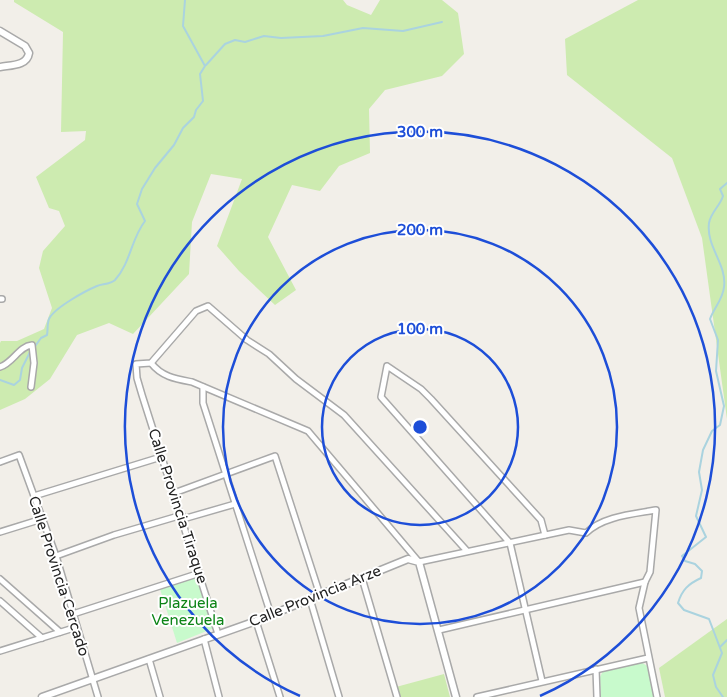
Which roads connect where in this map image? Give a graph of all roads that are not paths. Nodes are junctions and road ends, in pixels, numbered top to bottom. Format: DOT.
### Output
graph roads {
  1 [pos="0,31"];
  2 [pos="0,67"];
  3 [pos="151,363"];
  4 [pos="0,367"];
  5 [pos="31,387"];
  6 [pos="203,387"];
  7 [pos="161,457"];
  8 [pos="0,462"];
  9 [pos="227,475"];
  10 [pos="174,492"];
  11 [pos="34,496"];
  12 [pos="235,504"];
  13 [pos="183,517"];
  14 [pos="42,518"];
  15 [pos="0,532"];
  16 [pos="545,536"];
  17 [pos="510,543"];
  18 [pos="467,551"];
  19 [pos="56,556"];
  20 [pos="419,562"];
  21 [pos="200,573"];
  22 [pos="362,578"];
  23 [pos="0,579"];
  24 [pos="646,582"];
  25 [pos="320,595"];
  26 [pos="310,599"];
  27 [pos="0,602"];
  28 [pos="526,610"];
  29 [pos="73,614"];
  30 [pos="271,615"];
  31 [pos="256,621"];
  32 [pos="77,628"];
  33 [pos="439,630"];
  34 [pos="60,632"];
  35 [pos="218,634"];
  36 [pos="42,638"];
  37 [pos="204,639"];
  38 [pos="0,651"];
  39 [pos="648,658"];
  40 [pos="149,659"];
  41 [pos="596,669"];
  42 [pos="92,679"];
  43 [pos="542,681"];
  44 [pos="44,697"];
  45 [pos="98,697"];
  46 [pos="160,697"];
  47 [pos="219,697"];
  48 [pos="280,697"];
  49 [pos="339,697"];
  50 [pos="396,697"];
  51 [pos="456,697"];
  52 [pos="477,697"];
  53 [pos="597,697"];
  54 [pos="657,697"];
  1 -- 2 [label="street"];
  3 -- 6 [label="street"];
  3 -- 7 [label="street, Calle Provincia Tiraque"];
  3 -- 18 [label="street"];
  4 -- 5 [label="street"];
  6 -- 9 [label="street"];
  6 -- 20 [label="street"];
  7 -- 10 [label="street, Calle Provincia Tiraque"];
  7 -- 11 [label="street"];
  8 -- 11 [label="street, Calle Provincia Cercado"];
  9 -- 10 [label="street"];
  9 -- 12 [label="street"];
  9 -- 25 [label="street"];
  10 -- 13 [label="street, Calle Provincia Tiraque"];
  11 -- 14 [label="street, Calle Provincia Cercado"];
  12 -- 13 [label="street"];
  12 -- 30 [label="street"];
  13 -- 19 [label="street"];
  13 -- 21 [label="street, Calle Provincia Tiraque"];
  14 -- 15 [label="street"];
  14 -- 19 [label="street, Calle Provincia Cercado"];
  16 -- 17 [label="street"];
  16 -- 17 [label="street"];
  16 -- 24 [label="street"];
  17 -- 18 [label="street"];
  17 -- 28 [label="street"];
  18 -- 20 [label="street"];
  19 -- 29 [label="street, Calle Provincia Cercado"];
  20 -- 22 [label="street, Calle Provincia Arze"];
  20 -- 33 [label="street"];
  21 -- 29 [label="street"];
  21 -- 35 [label="street, Calle Provincia Tiraque"];
  22 -- 25 [label="street, Calle Provincia Arze"];
  22 -- 50 [label="street"];
  23 -- 34 [label="street"];
  24 -- 28 [label="street"];
  24 -- 39 [label="street"];
  25 -- 26 [label="street, Calle Provincia Arze"];
  26 -- 30 [label="street, Calle Provincia Arze"];
  26 -- 49 [label="street"];
  27 -- 36 [label="street"];
  28 -- 33 [label="street"];
  28 -- 43 [label="street"];
  29 -- 32 [label="street, Calle Provincia Cercado"];
  30 -- 31 [label="street, Calle Provincia Arze"];
  31 -- 35 [label="street, Calle Provincia Arze"];
  31 -- 48 [label="street"];
  32 -- 34 [label="street"];
  32 -- 42 [label="street, Calle Provincia Cercado"];
  33 -- 51 [label="street"];
  34 -- 36 [label="street"];
  35 -- 37 [label="street, Calle Provincia Arze"];
  36 -- 38 [label="street"];
  37 -- 40 [label="street, Calle Provincia Arze"];
  37 -- 47 [label="street"];
  39 -- 41 [label="street"];
  39 -- 54 [label="street"];
  40 -- 42 [label="street, Calle Provincia Arze"];
  40 -- 46 [label="street"];
  41 -- 43 [label="street"];
  41 -- 53 [label="street"];
  42 -- 44 [label="street, Calle Provincia Arze"];
  42 -- 45 [label="street, Calle Provincia Cercado"];
  43 -- 52 [label="street"];
}
